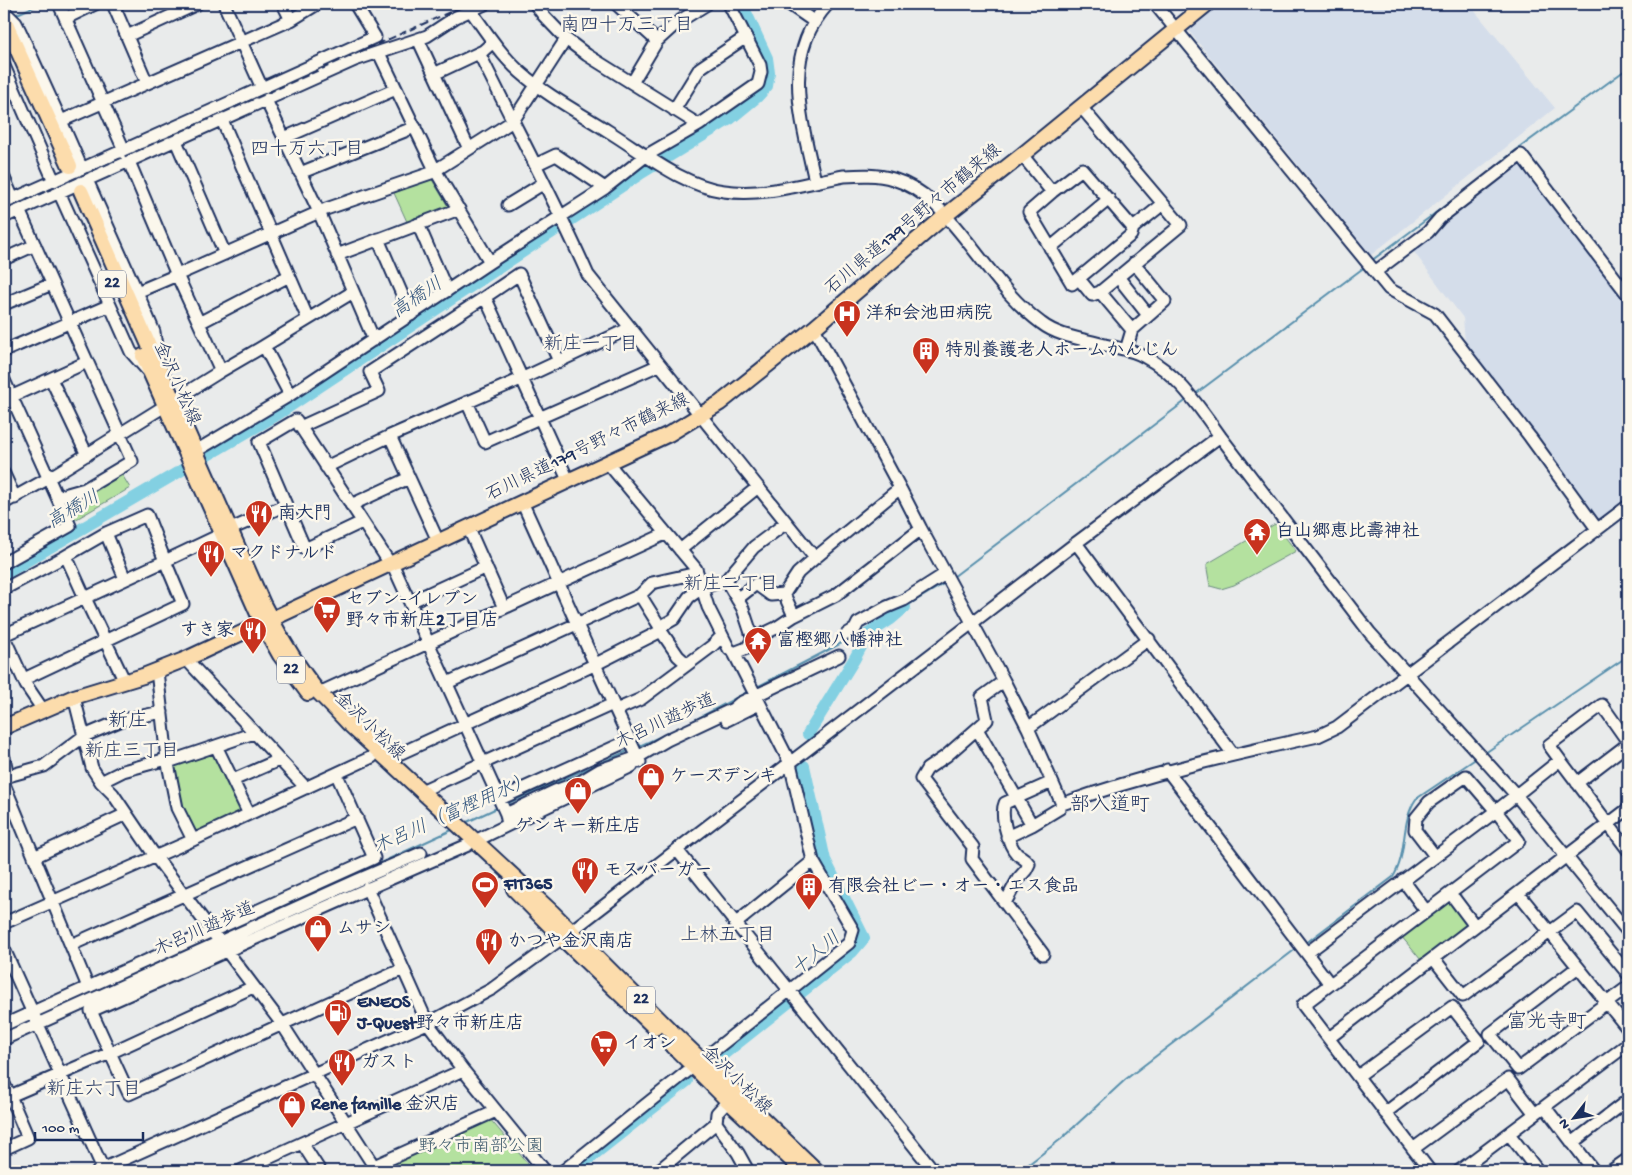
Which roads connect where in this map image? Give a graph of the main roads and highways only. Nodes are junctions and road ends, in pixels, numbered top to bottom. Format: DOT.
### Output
graph roads {
  1 [pos="1207,4"];
  2 [pos="4,20"];
  3 [pos="4,43"];
  4 [pos="75,189"];
  5 [pos="266,621"];
  6 [pos="4,727"];
  7 [pos="456,829"];
  8 [pos="698,1063"];
  9 [pos="803,1171"];
  10 [pos="817,1171"];
  1 -- 5 [label="main road, 石川県道179号野々市鶴来線"];
  2 -- 3 [label="main road"];
  4 -- 5 [label="main road, 金沢小松線 / 22"];
  5 -- 6 [label="main road, 石川県道179号野々市鶴来線"];
  5 -- 7 [label="main road, 金沢小松線 / 22"];
  5 -- 7 [label="main road, 金沢小松線 / 22"];
  7 -- 8 [label="main road, 金沢小松線 / 22"];
  8 -- 9 [label="main road, 金沢小松線 / 22"];
  8 -- 10 [label="main road, 金沢小松線 / 22"];
}
